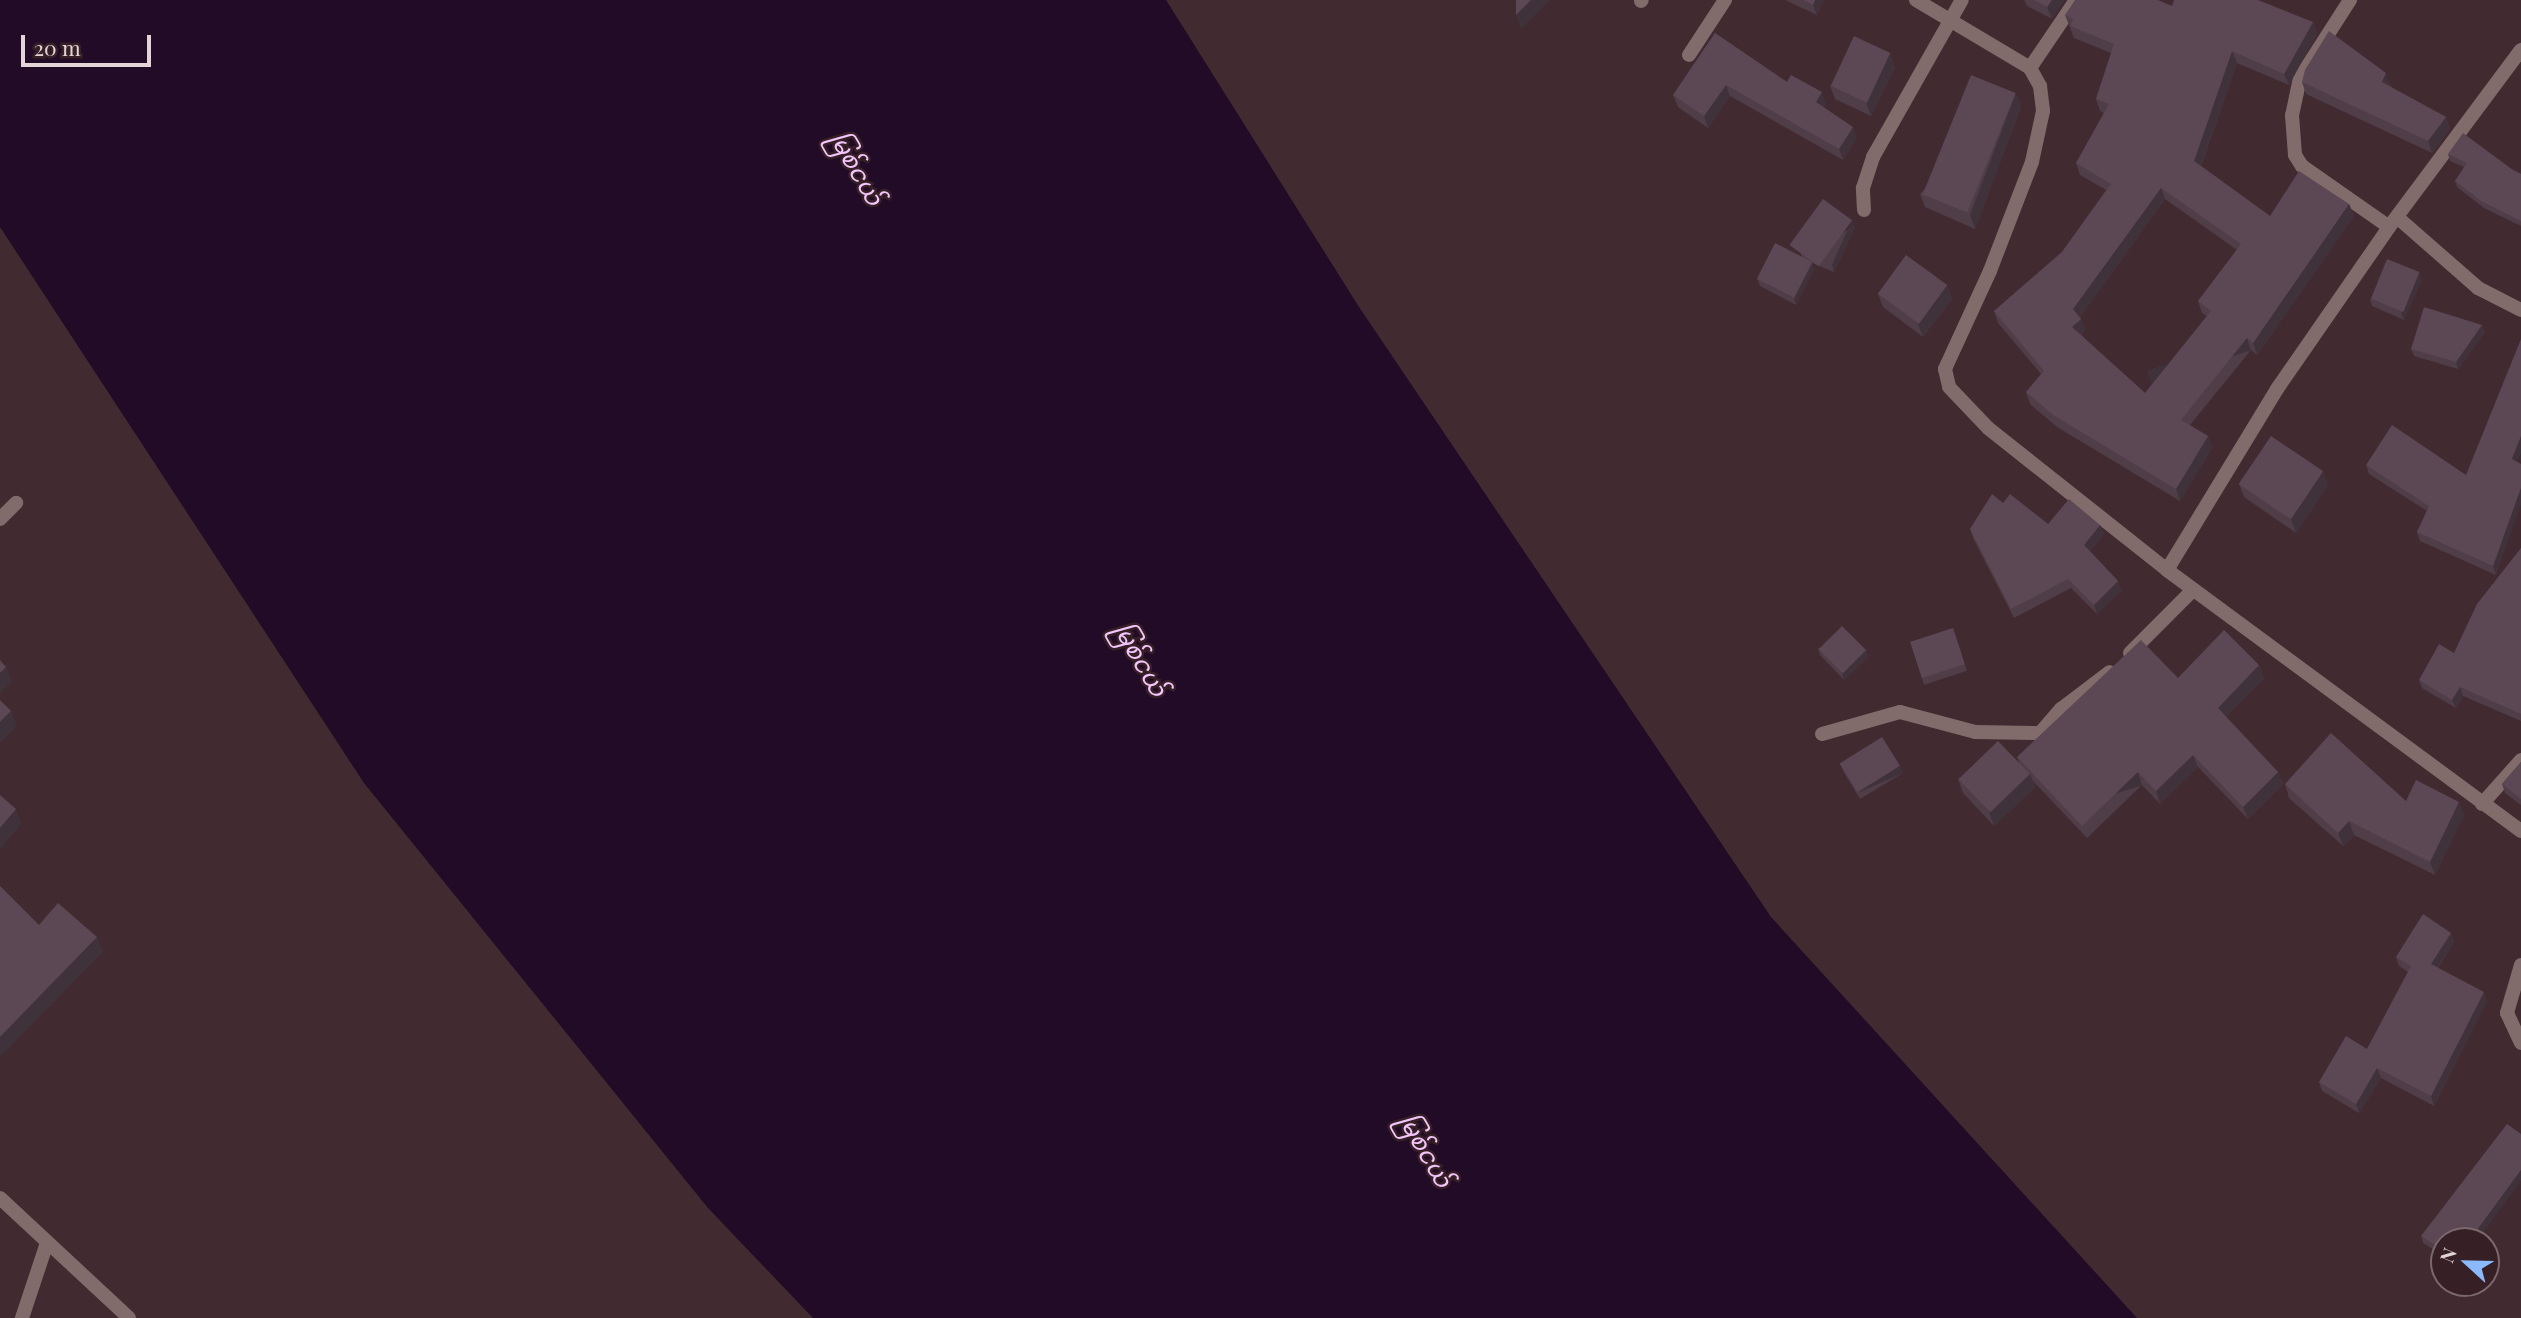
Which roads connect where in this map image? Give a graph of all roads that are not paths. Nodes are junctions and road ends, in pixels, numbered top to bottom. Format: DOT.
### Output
graph roads {
  1 [pos="1725,0"];
  2 [pos="1916,0"];
  3 [pos="1962,0"];
  4 [pos="2076,0"];
  5 [pos="2350,0"];
  6 [pos="1948,20"];
  7 [pos="2521,50"];
  8 [pos="1689,55"];
  9 [pos="2030,68"];
  10 [pos="1864,210"];
  11 [pos="2393,222"];
  12 [pos="2521,310"];
  13 [pos="16,503"];
  14 [pos="0,519"];
  15 [pos="2167,570"];
  16 [pos="2193,590"];
  17 [pos="1822,734"];
  18 [pos="2521,760"];
  19 [pos="2482,804"];
  20 [pos="2521,831"];
  21 [pos="2521,965"];
  22 [pos="2521,1043"];
  23 [pos="0,1198"];
  24 [pos="47,1243"];
  25 [pos="22,1318"];
  26 [pos="130,1318"];
  1 -- 8 [label="street"];
  2 -- 6 [label="street"];
  3 -- 6 [label="street"];
  4 -- 9 [label="street"];
  5 -- 11 [label="street"];
  6 -- 9 [label="street"];
  6 -- 10 [label="street"];
  7 -- 11 [label="street"];
  9 -- 15 [label="street"];
  11 -- 12 [label="street"];
  11 -- 15 [label="street"];
  13 -- 14 [label="street"];
  15 -- 16 [label="street"];
  16 -- 17 [label="street"];
  16 -- 19 [label="street"];
  18 -- 19 [label="street"];
  19 -- 20 [label="street"];
  21 -- 22 [label="street"];
  23 -- 24 [label="street"];
  24 -- 25 [label="street"];
  24 -- 26 [label="street"];
}
